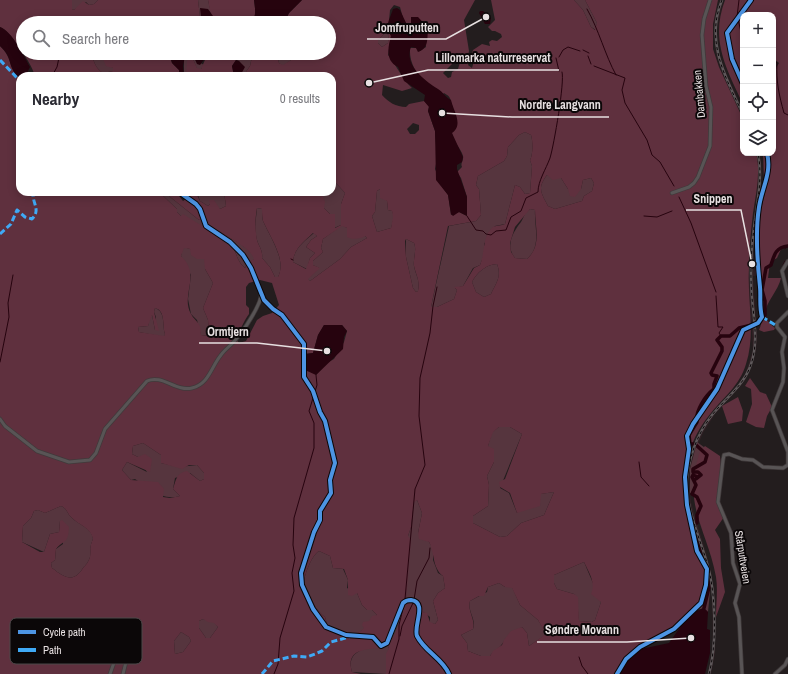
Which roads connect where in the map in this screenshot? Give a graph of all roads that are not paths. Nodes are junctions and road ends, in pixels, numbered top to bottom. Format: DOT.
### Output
graph roads {
  1 [pos="710,0"];
  2 [pos="672,193"];
  3 [pos="788,261"];
  4 [pos="261,294"];
  5 [pos="788,296"];
  6 [pos="788,312"];
  7 [pos="0,419"];
  8 [pos="788,452"];
  9 [pos="385,645"];
  10 [pos="788,660"];
  11 [pos="114,664"];
  12 [pos="126,664"];
  13 [pos="110,674"];
  14 [pos="123,674"];
  15 [pos="449,674"];
  16 [pos="742,674"];
  17 [pos="775,674"];
  1 -- 2 [label="street, Dambakken"];
  3 -- 5 [label="street"];
  4 -- 7 [label="street"];
  6 -- 8 [label="street"];
  8 -- 16 [label="street, Stårputtveien"];
  9 -- 15 [label="street"];
  10 -- 17 [label="street"];
  11 -- 13 [label="street"];
  12 -- 14 [label="street"];
}
